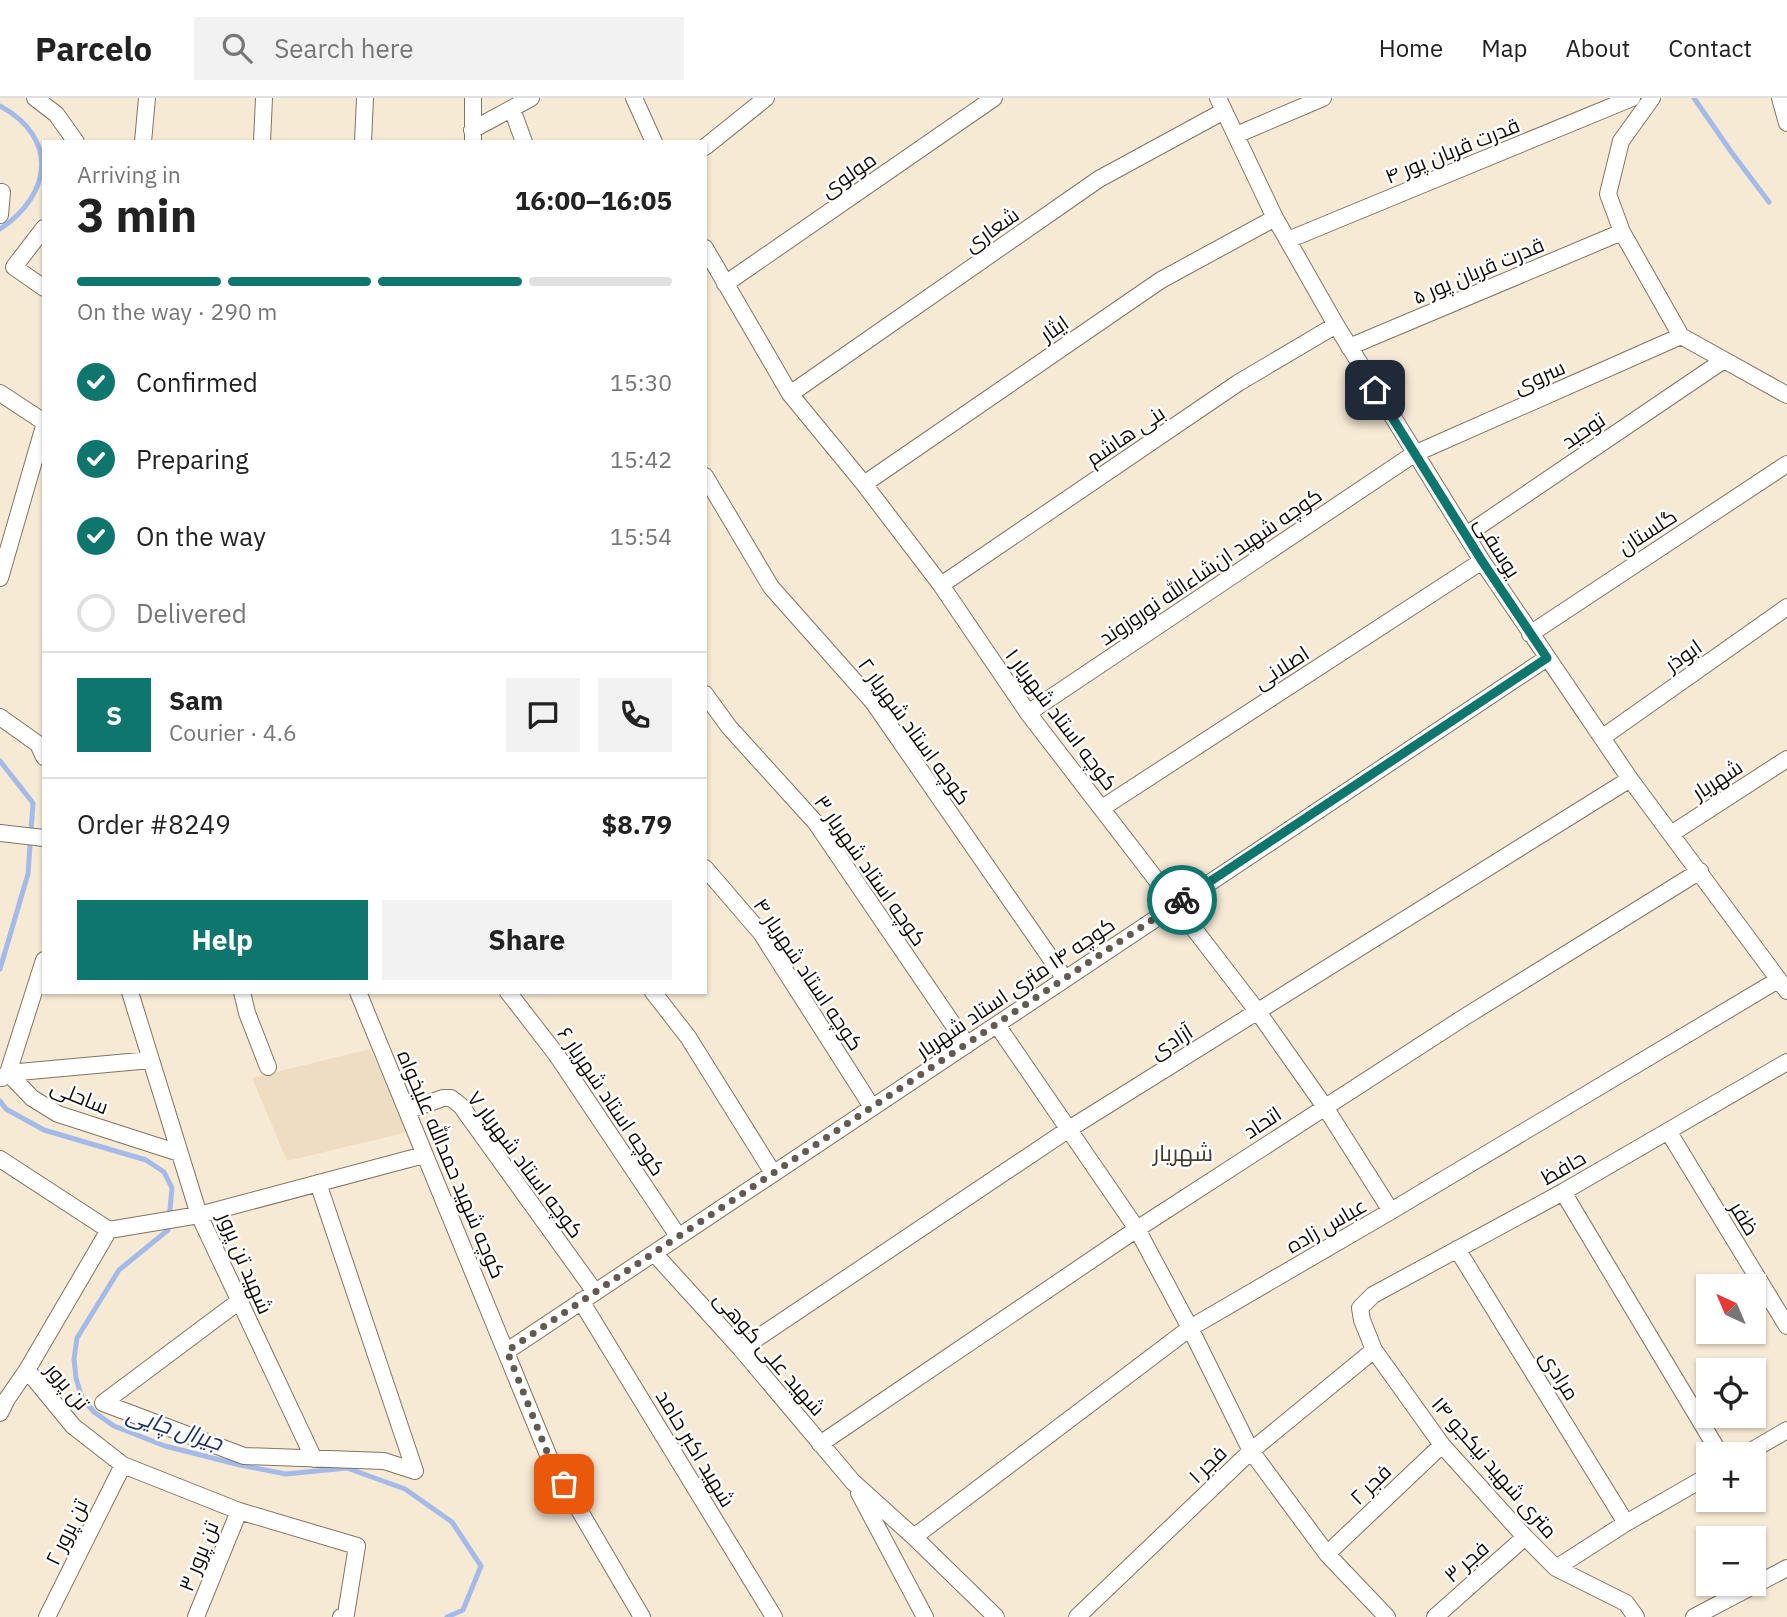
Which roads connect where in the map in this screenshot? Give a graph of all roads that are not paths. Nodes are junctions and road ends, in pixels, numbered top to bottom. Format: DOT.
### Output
graph roads {
  1 [pos="35,98"];
  2 [pos="147,98"];
  3 [pos="264,98"];
  4 [pos="365,98"];
  5 [pos="473,98"];
  6 [pos="531,98"];
  7 [pos="634,98"];
  8 [pos="766,98"];
  9 [pos="994,98"];
  10 [pos="1324,98"];
  11 [pos="1633,98"];
  12 [pos="1652,98"];
  13 [pos="1780,98"];
  14 [pos="1221,105"];
  15 [pos="512,109"];
  16 [pos="1787,123"];
  17 [pos="1236,135"];
  18 [pos="472,136"];
  19 [pos="75,140"];
  20 [pos="143,140"];
  21 [pos="262,140"];
  22 [pos="363,140"];
  23 [pos="523,140"];
  24 [pos="653,140"];
  25 [pos="707,145"];
  26 [pos="0,192"];
  27 [pos="0,215"];
  28 [pos="1275,219"];
  29 [pos="42,231"];
  30 [pos="1622,232"];
  31 [pos="1288,240"];
  32 [pos="707,252"];
  33 [pos="725,284"];
  34 [pos="42,287"];
  35 [pos="1336,325"];
  36 [pos="1681,336"];
  37 [pos="1349,347"];
  38 [pos="1724,360"];
  39 [pos="0,393"];
  40 [pos="789,394"];
  41 [pos="1787,395"];
  42 [pos="42,423"];
  43 [pos="42,431"];
  44 [pos="1414,454"];
  45 [pos="1787,464"];
  46 [pos="707,480"];
  47 [pos="864,484"];
  48 [pos="1466,535"];
  49 [pos="1482,561"];
  50 [pos="0,578"];
  51 [pos="941,585"];
  52 [pos="1787,607"];
  53 [pos="1530,634"];
  54 [pos="1547,658"];
  55 [pos="707,697"];
  56 [pos="1028,713"];
  57 [pos="0,717"];
  58 [pos="1603,737"];
  59 [pos="42,748"];
  60 [pos="1787,759"];
  61 [pos="1630,779"];
  62 [pos="1102,808"];
  63 [pos="7,833"];
  64 [pos="1671,834"];
  65 [pos="42,838"];
  66 [pos="707,870"];
  67 [pos="1700,871"];
  68 [pos="1176,904"];
  69 [pos="42,966"];
  70 [pos="1065,979"];
  71 [pos="1782,985"];
  72 [pos="131,994"];
  73 [pos="242,994"];
  74 [pos="359,994"];
  75 [pos="510,994"];
  76 [pos="655,994"];
  77 [pos="1258,1012"];
  78 [pos="997,1025"];
  79 [pos="967,1045"];
  80 [pos="151,1060"];
  81 [pos="1787,1062"];
  82 [pos="268,1067"];
  83 [pos="5,1076"];
  84 [pos="872,1107"];
  85 [pos="1325,1107"];
  86 [pos="407,1111"];
  87 [pos="1069,1129"];
  88 [pos="1668,1131"];
  89 [pos="179,1153"];
  90 [pos="424,1155"];
  91 [pos="0,1159"];
  92 [pos="774,1173"];
  93 [pos="318,1184"];
  94 [pos="1563,1192"];
  95 [pos="1391,1211"];
  96 [pos="198,1215"];
  97 [pos="1137,1229"];
  98 [pos="109,1230"];
  99 [pos="678,1236"];
  100 [pos="1457,1249"];
  101 [pos="654,1253"];
  102 [pos="588,1297"];
  103 [pos="238,1302"];
  104 [pos="1360,1308"];
  105 [pos="1787,1326"];
  106 [pos="1190,1328"];
  107 [pos="741,1349"];
  108 [pos="1374,1350"];
  109 [pos="507,1351"];
  110 [pos="27,1370"];
  111 [pos="0,1413"];
  112 [pos="1787,1430"];
  113 [pos="1713,1442"];
  114 [pos="1766,1442"];
  115 [pos="820,1444"];
  116 [pos="1442,1445"];
  117 [pos="1251,1451"];
  118 [pos="314,1459"];
  119 [pos="123,1465"];
  120 [pos="853,1482"];
  121 [pos="1696,1483"];
  122 [pos="239,1511"];
  123 [pos="1626,1523"];
  124 [pos="914,1537"];
  125 [pos="1525,1538"];
  126 [pos="1327,1554"];
  127 [pos="1556,1568"];
  128 [pos="1787,1568"];
  129 [pos="343,1616"];
  130 [pos="47,1617"];
  131 [pos="196,1617"];
  132 [pos="642,1617"];
  133 [pos="774,1617"];
  134 [pos="925,1617"];
  135 [pos="996,1617"];
  136 [pos="1077,1617"];
  137 [pos="1387,1617"];
  138 [pos="1435,1617"];
  139 [pos="1636,1617"];
  140 [pos="1694,1617"];
  1 -- 19 [label="street"];
  2 -- 20 [label="street"];
  3 -- 21 [label="street"];
  4 -- 22 [label="street"];
  5 -- 18 [label="street"];
  6 -- 15 [label="street"];
  7 -- 24 [label="street"];
  8 -- 25 [label="street"];
  9 -- 33 [label="street, مولوی"];
  10 -- 17 [label="street"];
  11 -- 31 [label="street, قدرت قربان پور ۴"];
  12 -- 30 [label="street"];
  13 -- 16 [label="street"];
  14 -- 17 [label="street, یوسفی"];
  14 -- 40 [label="street, شعاری"];
  15 -- 18 [label="street"];
  15 -- 23 [label="street"];
  17 -- 28 [label="street, یوسفی"];
  26 -- 27 [label="street"];
  28 -- 31 [label="street, یوسفی"];
  28 -- 47 [label="street, ایثار"];
  29 -- 34 [label="street"];
  30 -- 36 [label="street"];
  30 -- 37 [label="street, قدرت قربان پور ۵"];
  31 -- 35 [label="street, یوسفی"];
  32 -- 33 [label="street, کوچه استاد شهریار ۱"];
  33 -- 40 [label="street, کوچه استاد شهریار ۱"];
  35 -- 37 [label="street, یوسفی"];
  35 -- 51 [label="street, بنی هاشم"];
  36 -- 38 [label="street"];
  36 -- 44 [label="street, سروی"];
  37 -- 44 [label="street, یوسفی"];
  38 -- 41 [label="street"];
  38 -- 48 [label="street, توحید"];
  39 -- 42 [label="street"];
  40 -- 47 [label="street, کوچه استاد شهریار ۱"];
  43 -- 50 [label="street"];
  44 -- 48 [label="street, یوسفی"];
  44 -- 56 [label="street, کوچه شهید ان‌شاءالله نوروزوند"];
  45 -- 53 [label="street, گلستان"];
  46 -- 70 [label="street, کوچه استاد شهریار ۲"];
  47 -- 51 [label="street, کوچه استاد شهریار ۱"];
  48 -- 49 [label="street, یوسفی"];
  49 -- 53 [label="street, یوسفی"];
  49 -- 62 [label="street, اصلانی"];
  51 -- 56 [label="street, کوچه استاد شهریار ۱"];
  52 -- 58 [label="street, ابوذر"];
  53 -- 54 [label="street, یوسفی"];
  54 -- 58 [label="street, یوسفی"];
  54 -- 68 [label="street, کوچه ۱۴ متری استاد شهریار"];
  55 -- 79 [label="street, کوچه استاد شهریار ۳"];
  56 -- 62 [label="street, کوچه استاد شهریار ۱"];
  57 -- 59 [label="street"];
  58 -- 61 [label="street, یوسفی"];
  60 -- 64 [label="street, شهریار"];
  61 -- 64 [label="street, یوسفی"];
  61 -- 77 [label="street, آزادی"];
  62 -- 68 [label="street, کوچه استاد شهریار ۱"];
  63 -- 65 [label="street"];
  64 -- 67 [label="street, یوسفی"];
  66 -- 84 [label="street, کوچه استاد شهریار ۴"];
  67 -- 71 [label="street, یوسفی"];
  67 -- 85 [label="street, اتحاد"];
  68 -- 70 [label="street, کوچه ۱۴ متری استاد شهریار"];
  68 -- 77 [label="street, کوچه استاد شهریار ۱"];
  69 -- 83 [label="street"];
  70 -- 78 [label="street, کوچه ۱۴ متری استاد شهریار"];
  71 -- 95 [label="street, عباس زاده"];
  72 -- 80 [label="street"];
  73 -- 82 [label="street"];
  74 -- 86 [label="street, کوچه شهید حمدالله علیخواه"];
  75 -- 99 [label="street, کوچه استاد شهریار ۶"];
  76 -- 92 [label="street"];
  77 -- 85 [label="street, کوچه استاد شهریار ۱"];
  77 -- 87 [label="street, آزادی"];
  78 -- 79 [label="street, کوچه ۱۴ متری استاد شهریار"];
  78 -- 87 [label="street"];
  79 -- 84 [label="street, کوچه ۱۴ متری استاد شهریار"];
  80 -- 83 [label="street"];
  80 -- 89 [label="street"];
  81 -- 88 [label="street, حافظ"];
  83 -- 89 [label="street, ساحلی"];
  84 -- 92 [label="street, کوچه ۱۴ متری استاد شهریار"];
  85 -- 95 [label="street, کوچه استاد شهریار ۱"];
  85 -- 97 [label="street, اتحاد"];
  86 -- 90 [label="street, کوچه شهید حمدالله علیخواه"];
  86 -- 102 [label="street, کوچه استاد شهریار ۷"];
  87 -- 97 [label="street"];
  87 -- 107 [label="street, آزادی"];
  88 -- 94 [label="street, حافظ"];
  88 -- 105 [label="street, ظفر"];
  89 -- 96 [label="street"];
  90 -- 93 [label="street, شهید تن پرور"];
  90 -- 109 [label="street, کوچه شهید حمدالله علیخواه"];
  91 -- 98 [label="street"];
  92 -- 99 [label="street, کوچه ۱۴ متری استاد شهریار"];
  93 -- 96 [label="street, شهید تن پرور"];
  93 -- 118 [label="street"];
  94 -- 100 [label="street, حافظ"];
  94 -- 113 [label="street"];
  95 -- 106 [label="street, عباس زاده"];
  96 -- 98 [label="street"];
  96 -- 103 [label="street, شهید تن پرور"];
  97 -- 106 [label="street"];
  97 -- 115 [label="street, اتحاد"];
  98 -- 110 [label="street, تن پرور"];
  99 -- 101 [label="street, کوچه ۱۴ متری استاد شهریار"];
  100 -- 104 [label="street, حافظ"];
  100 -- 123 [label="street, مرادی"];
  101 -- 102 [label="street, کوچه ۱۴ متری استاد شهریار"];
  101 -- 107 [label="street, شهید علی کوهی"];
  102 -- 109 [label="street, کوچه ۱۴ متری استاد شهریار"];
  102 -- 133 [label="street, شهید اکبر حامد"];
  103 -- 118 [label="street, شهید تن پرور"];
  103 -- 118 [label="street"];
  104 -- 108 [label="street, ۱۴ متری شهید نیکجو"];
  106 -- 117 [label="street"];
  106 -- 124 [label="street, عباس زاده"];
  107 -- 115 [label="street, شهید علی کوهی"];
  108 -- 116 [label="street, ۱۴ متری شهید نیکجو"];
  108 -- 117 [label="street, فجر ۱"];
  109 -- 132 [label="street, کوچه شهید حمدالله علیخواه"];
  110 -- 111 [label="street"];
  110 -- 119 [label="street, تن پرور"];
  112 -- 114 [label="street"];
  115 -- 120 [label="street, شهید علی کوهی"];
  116 -- 125 [label="street, ۱۴ متری شهید نیکجو"];
  116 -- 126 [label="street, فجر ۲"];
  117 -- 126 [label="street"];
  117 -- 136 [label="street, فجر ۱"];
  119 -- 122 [label="street, تن پرور"];
  119 -- 130 [label="street, تن پرور ۲"];
  120 -- 124 [label="street, شهید علی کوهی"];
  120 -- 134 [label="street, شهید علی کوهی"];
  121 -- 123 [label="street"];
  122 -- 129 [label="street, تن پرور"];
  122 -- 131 [label="street, تن پرور ۳"];
  123 -- 127 [label="street"];
  124 -- 135 [label="street, شهید علی کوهی"];
  125 -- 127 [label="street, ۱۴ متری شهید نیکجو"];
  125 -- 138 [label="street, فجر ۳"];
  126 -- 137 [label="street"];
  127 -- 139 [label="street, ۱۴ متری شهید نیکجو"];
  128 -- 140 [label="street"];
}
